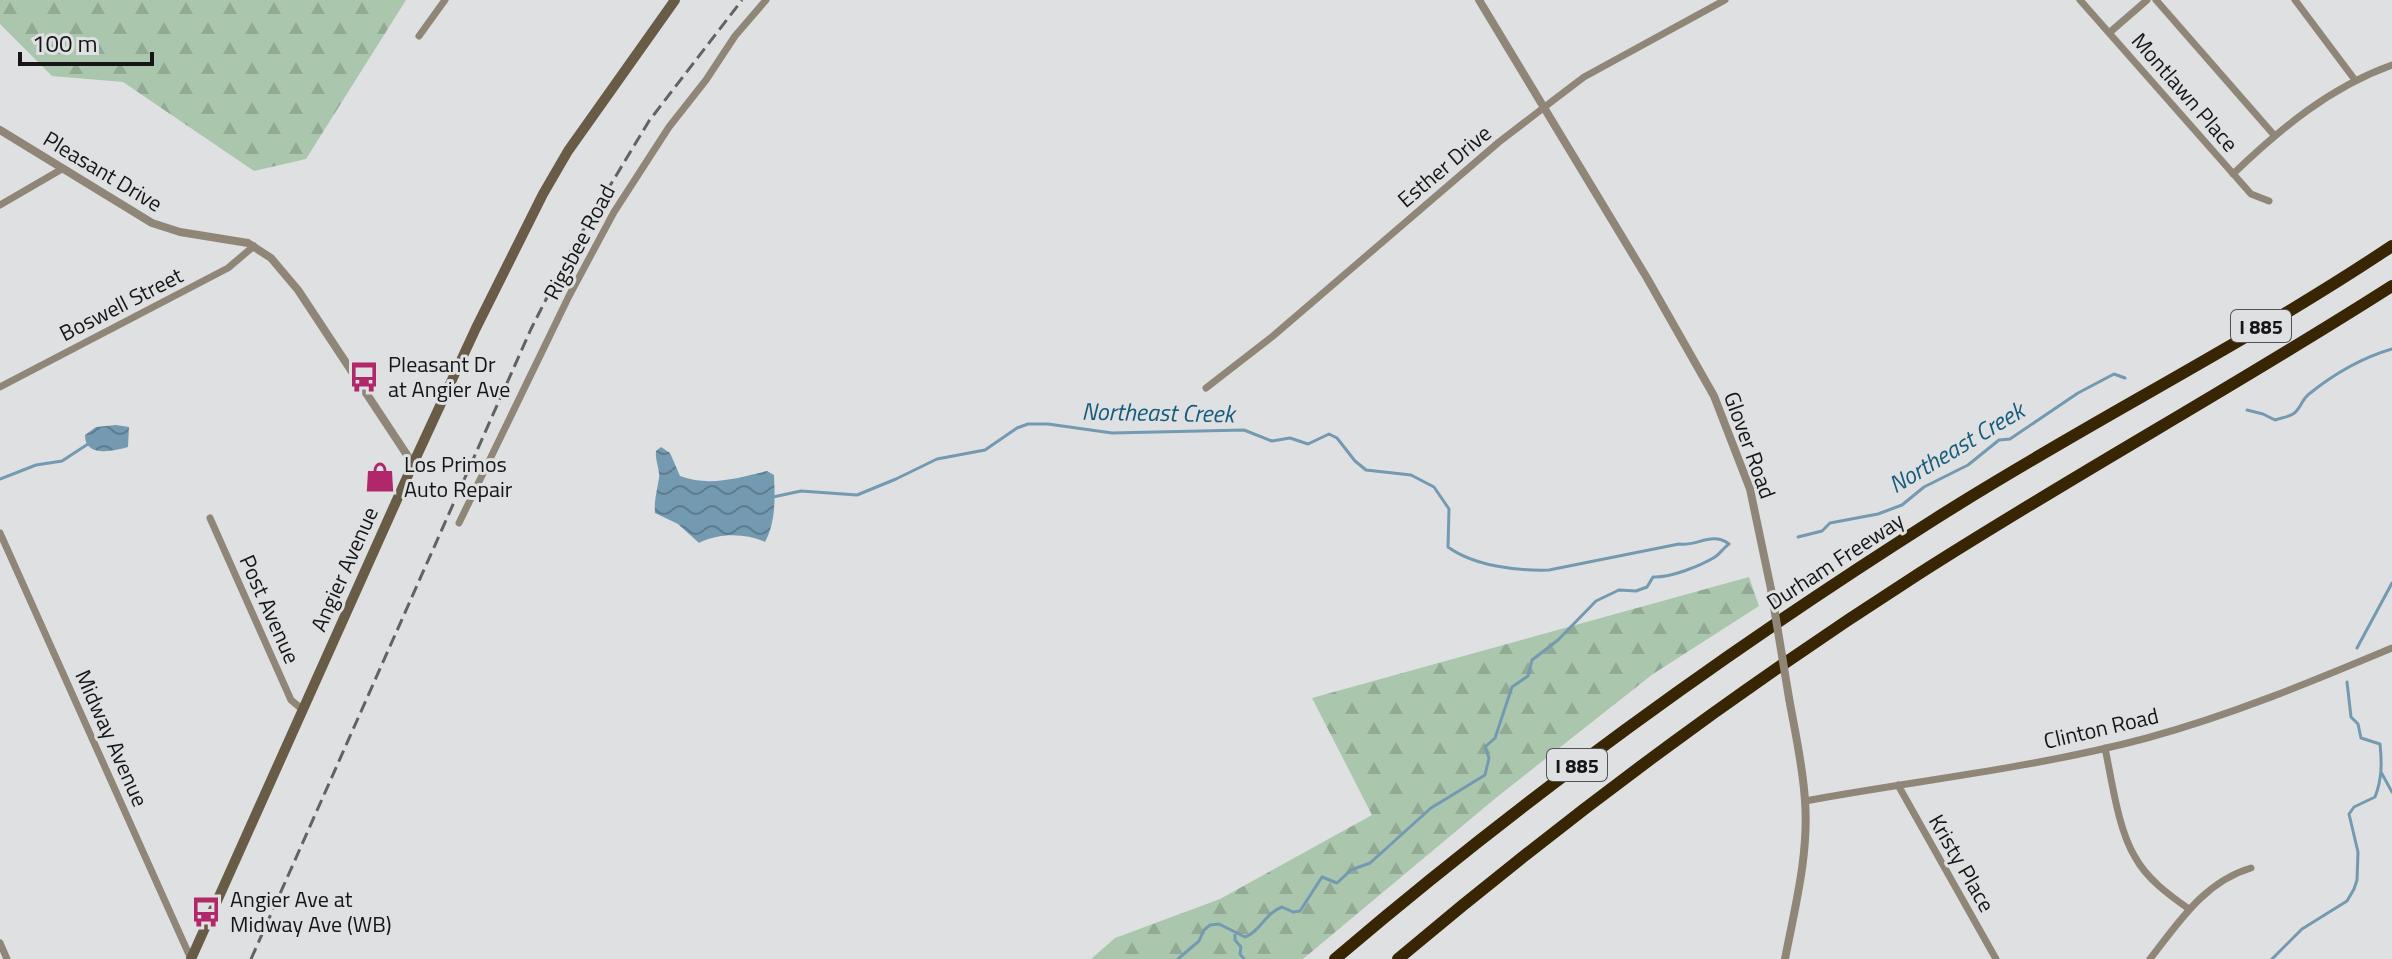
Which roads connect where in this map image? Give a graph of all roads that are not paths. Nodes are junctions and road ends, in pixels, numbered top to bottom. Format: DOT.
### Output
graph roads {
  1 [pos="445,0"];
  2 [pos="675,0"];
  3 [pos="766,0"];
  4 [pos="1479,0"];
  5 [pos="1725,0"];
  6 [pos="2080,0"];
  7 [pos="2147,0"];
  8 [pos="2156,0"];
  9 [pos="2295,0"];
  10 [pos="2109,33"];
  11 [pos="419,36"];
  12 [pos="2392,65"];
  13 [pos="2355,80"];
  14 [pos="1543,108"];
  15 [pos="0,130"];
  16 [pos="2274,135"];
  17 [pos="62,169"];
  18 [pos="2233,174"];
  19 [pos="2269,201"];
  20 [pos="0,205"];
  21 [pos="254,246"];
  22 [pos="2392,246"];
  23 [pos="2392,286"];
  24 [pos="0,387"];
  25 [pos="1206,388"];
  26 [pos="413,464"];
  27 [pos="210,518"];
  28 [pos="459,523"];
  29 [pos="0,533"];
  30 [pos="2392,648"];
  31 [pos="303,710"];
  32 [pos="2105,748"];
  33 [pos="1898,785"];
  34 [pos="1805,801"];
  35 [pos="2251,868"];
  36 [pos="2189,909"];
  37 [pos="0,943"];
  38 [pos="7,959"];
  39 [pos="191,959"];
  40 [pos="1335,959"];
  41 [pos="1398,959"];
  42 [pos="1785,959"];
  43 [pos="1996,959"];
  44 [pos="2150,959"];
  1 -- 11 [label="street"];
  2 -- 26 [label="main road, Angier Avenue"];
  3 -- 28 [label="street, Rigsbee Road"];
  4 -- 14 [label="street, Glover Road"];
  5 -- 14 [label="street, Esther Drive"];
  6 -- 10 [label="street, Montlawn Place"];
  7 -- 10 [label="street"];
  8 -- 16 [label="street"];
  9 -- 13 [label="street"];
  10 -- 18 [label="street, Montlawn Place"];
  12 -- 13 [label="street"];
  13 -- 16 [label="street"];
  14 -- 25 [label="street, Esther Drive"];
  14 -- 34 [label="street, Glover Road, bridge"];
  15 -- 17 [label="street, Pleasant Drive"];
  16 -- 18 [label="street"];
  17 -- 20 [label="street"];
  17 -- 21 [label="street, Pleasant Drive"];
  18 -- 19 [label="street, Montlawn Place"];
  21 -- 24 [label="street, Boswell Street"];
  21 -- 26 [label="street, Pleasant Drive"];
  22 -- 40 [label="highway, Durham Freeway / I 885"];
  23 -- 41 [label="highway, I 885"];
  26 -- 31 [label="main road, Angier Avenue"];
  27 -- 31 [label="street, Post Avenue"];
  29 -- 39 [label="street, Midway Avenue"];
  30 -- 32 [label="street, Clinton Road"];
  31 -- 39 [label="main road, Angier Avenue"];
  32 -- 33 [label="street, Clinton Road"];
  32 -- 36 [label="street"];
  33 -- 34 [label="street, Clinton Road"];
  33 -- 43 [label="street, Kristy Place"];
  34 -- 42 [label="street, Glover Road"];
  35 -- 36 [label="street"];
  36 -- 44 [label="street"];
  37 -- 38 [label="street"];
}
